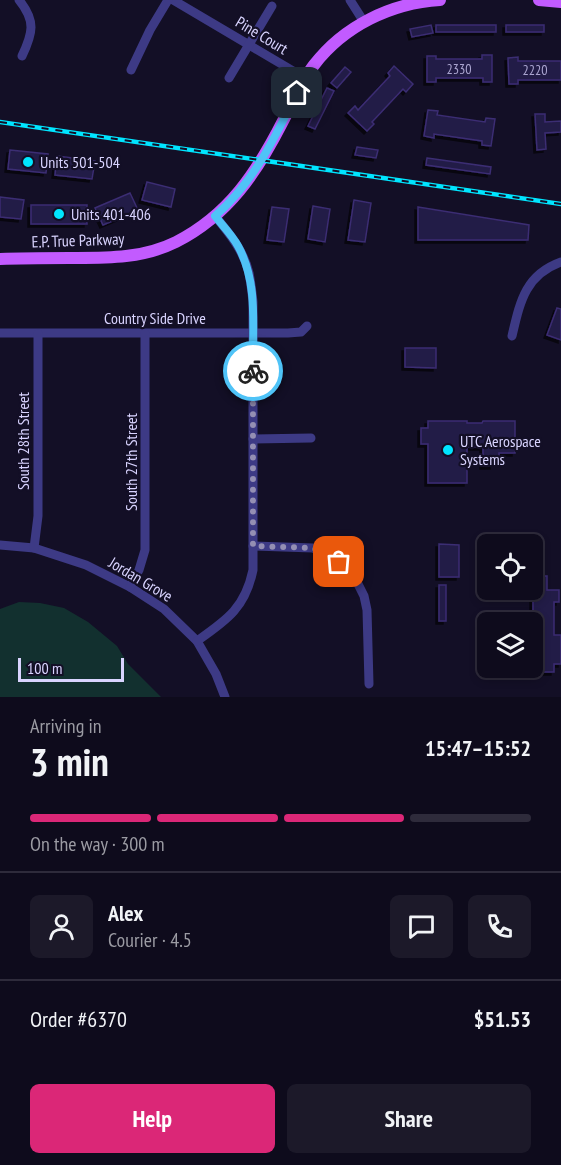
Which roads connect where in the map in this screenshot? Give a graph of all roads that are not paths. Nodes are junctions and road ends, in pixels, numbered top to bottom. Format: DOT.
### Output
graph roads {
  1 [pos="19,0"];
  2 [pos="168,0"];
  3 [pos="173,0"];
  4 [pos="350,0"];
  5 [pos="440,0"];
  6 [pos="272,6"];
  7 [pos="364,22"];
  8 [pos="249,44"];
  9 [pos="22,56"];
  10 [pos="130,70"];
  11 [pos="229,78"];
  12 [pos="305,78"];
  13 [pos="215,216"];
  14 [pos="0,258"];
  15 [pos="561,262"];
  16 [pos="307,326"];
  17 [pos="0,333"];
  18 [pos="252,333"];
  19 [pos="38,334"];
  20 [pos="145,334"];
  21 [pos="512,336"];
  22 [pos="311,438"];
  23 [pos="253,439"];
  24 [pos="0,545"];
  25 [pos="253,546"];
  26 [pos="34,548"];
  27 [pos="130,587"];
  28 [pos="197,641"];
  29 [pos="369,684"];
  30 [pos="225,697"];
  1 -- 9 [label="street"];
  2 -- 10 [label="street"];
  3 -- 8 [label="street, Pine Court"];
  4 -- 7 [label="street"];
  5 -- 7 [label="main road, E.P. True Parkway"];
  6 -- 8 [label="street"];
  7 -- 12 [label="main road, E.P. True Parkway"];
  8 -- 11 [label="street"];
  8 -- 12 [label="street, Pine Court"];
  12 -- 13 [label="main road, E.P. True Parkway"];
  13 -- 14 [label="main road, E.P. True Parkway"];
  13 -- 18 [label="street"];
  15 -- 21 [label="street"];
  16 -- 18 [label="street, Country Side Drive"];
  17 -- 19 [label="street, Country Side Drive"];
  18 -- 20 [label="street, Country Side Drive"];
  18 -- 23 [label="street"];
  19 -- 20 [label="street, Country Side Drive"];
  19 -- 26 [label="street, South 28th Street"];
  20 -- 27 [label="street, South 27th Street"];
  22 -- 23 [label="street"];
  23 -- 25 [label="street"];
  24 -- 26 [label="street, Jordan Grove"];
  25 -- 28 [label="street"];
  25 -- 29 [label="street"];
  26 -- 27 [label="street, Jordan Grove"];
  27 -- 28 [label="street, Jordan Grove"];
  28 -- 30 [label="street, Jordan Grove"];
}
